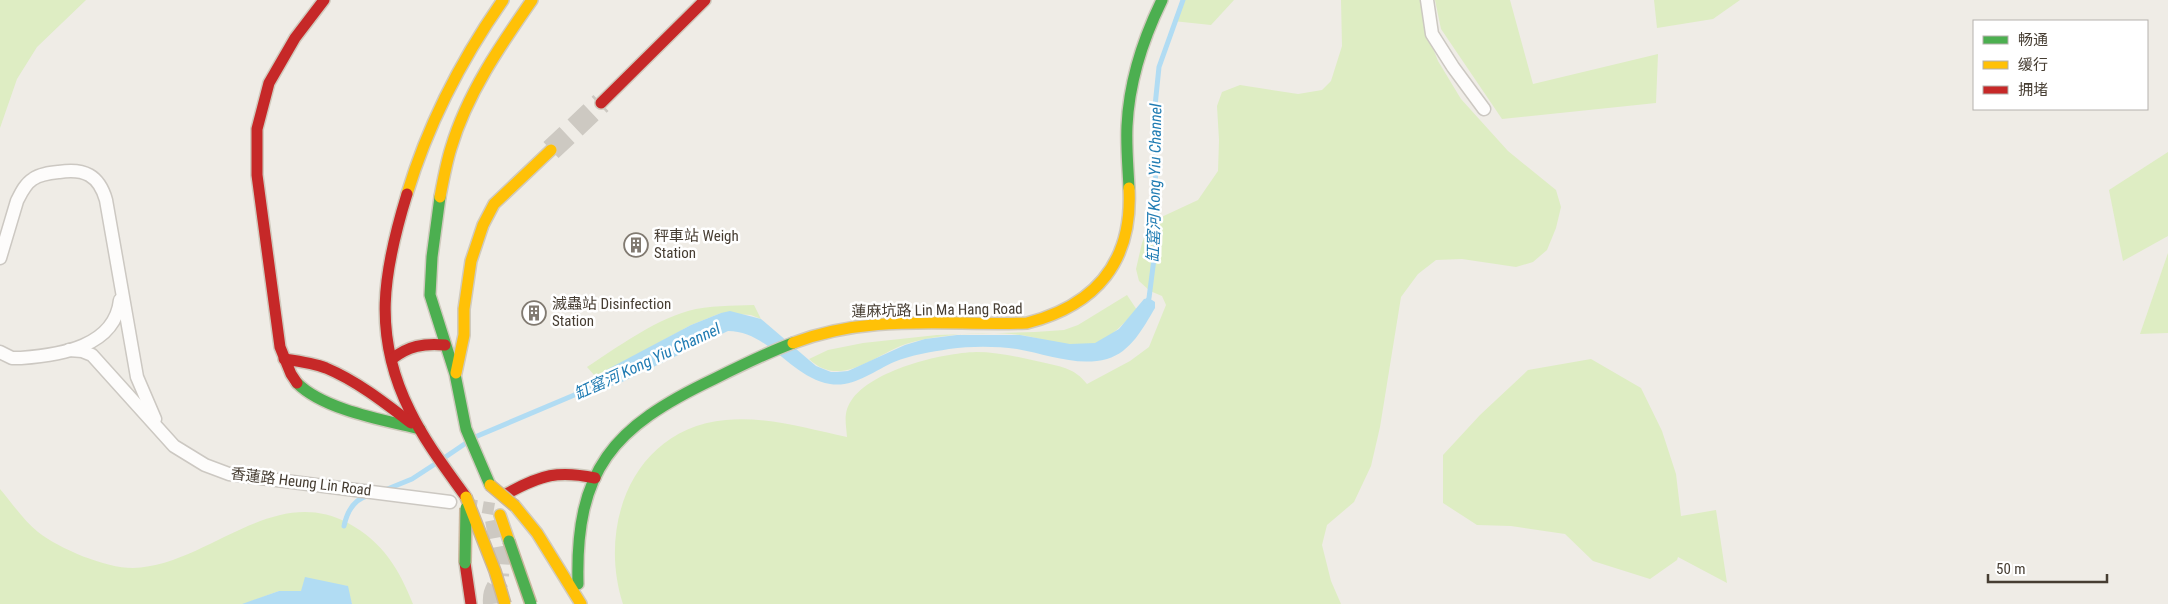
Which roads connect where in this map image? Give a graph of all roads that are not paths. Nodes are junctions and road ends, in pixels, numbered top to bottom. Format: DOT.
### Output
graph roads {
  1 [pos="324,0"];
  2 [pos="503,0"];
  3 [pos="532,0"];
  4 [pos="705,0"];
  5 [pos="1162,0"];
  6 [pos="1427,0"];
  7 [pos="601,103"];
  8 [pos="1484,109"];
  9 [pos="551,150"];
  10 [pos="0,258"];
  11 [pos="121,290"];
  12 [pos="445,345"];
  13 [pos="69,350"];
  14 [pos="0,352"];
  15 [pos="284,359"];
  16 [pos="392,359"];
  17 [pos="455,374"];
  18 [pos="420,429"];
  19 [pos="163,435"];
  20 [pos="595,478"];
  21 [pos="490,485"];
  22 [pos="508,493"];
  23 [pos="466,496"];
  24 [pos="450,502"];
  25 [pos="578,584"];
  26 [pos="472,604"];
  27 [pos="505,604"];
  28 [pos="531,604"];
  29 [pos="581,604"];
  1 -- 15 [label="main road"];
  2 -- 16 [label="main road"];
  3 -- 12 [label="main road"];
  4 -- 7 [label="main road"];
  5 -- 20 [label="main road, 蓮麻坑路 Lin Ma Hang Road"];
  6 -- 8 [label="street"];
  9 -- 17 [label="main road"];
  10 -- 11 [label="street, 香蓮路 Heung Lin Road"];
  11 -- 13 [label="street, 香蓮路 Heung Lin Road"];
  11 -- 19 [label="street, 香蓮路 Heung Lin Road"];
  12 -- 16 [label="main road"];
  12 -- 17 [label="main road"];
  13 -- 14 [label="street, 香蓮路 Heung Lin Road"];
  13 -- 19 [label="street, 香蓮路 Heung Lin Road"];
  15 -- 18 [label="main road"];
  15 -- 18 [label="main road"];
  16 -- 18 [label="main road"];
  17 -- 21 [label="main road"];
  18 -- 23 [label="main road"];
  19 -- 24 [label="street, 香蓮路 Heung Lin Road"];
  20 -- 22 [label="main road"];
  20 -- 25 [label="main road, 蓮麻坑路 Lin Ma Hang Road"];
  21 -- 28 [label="main road, bridge"];
  21 -- 29 [label="main road, bridge"];
  23 -- 26 [label="main road, bridge"];
  23 -- 27 [label="main road, bridge"];
}
